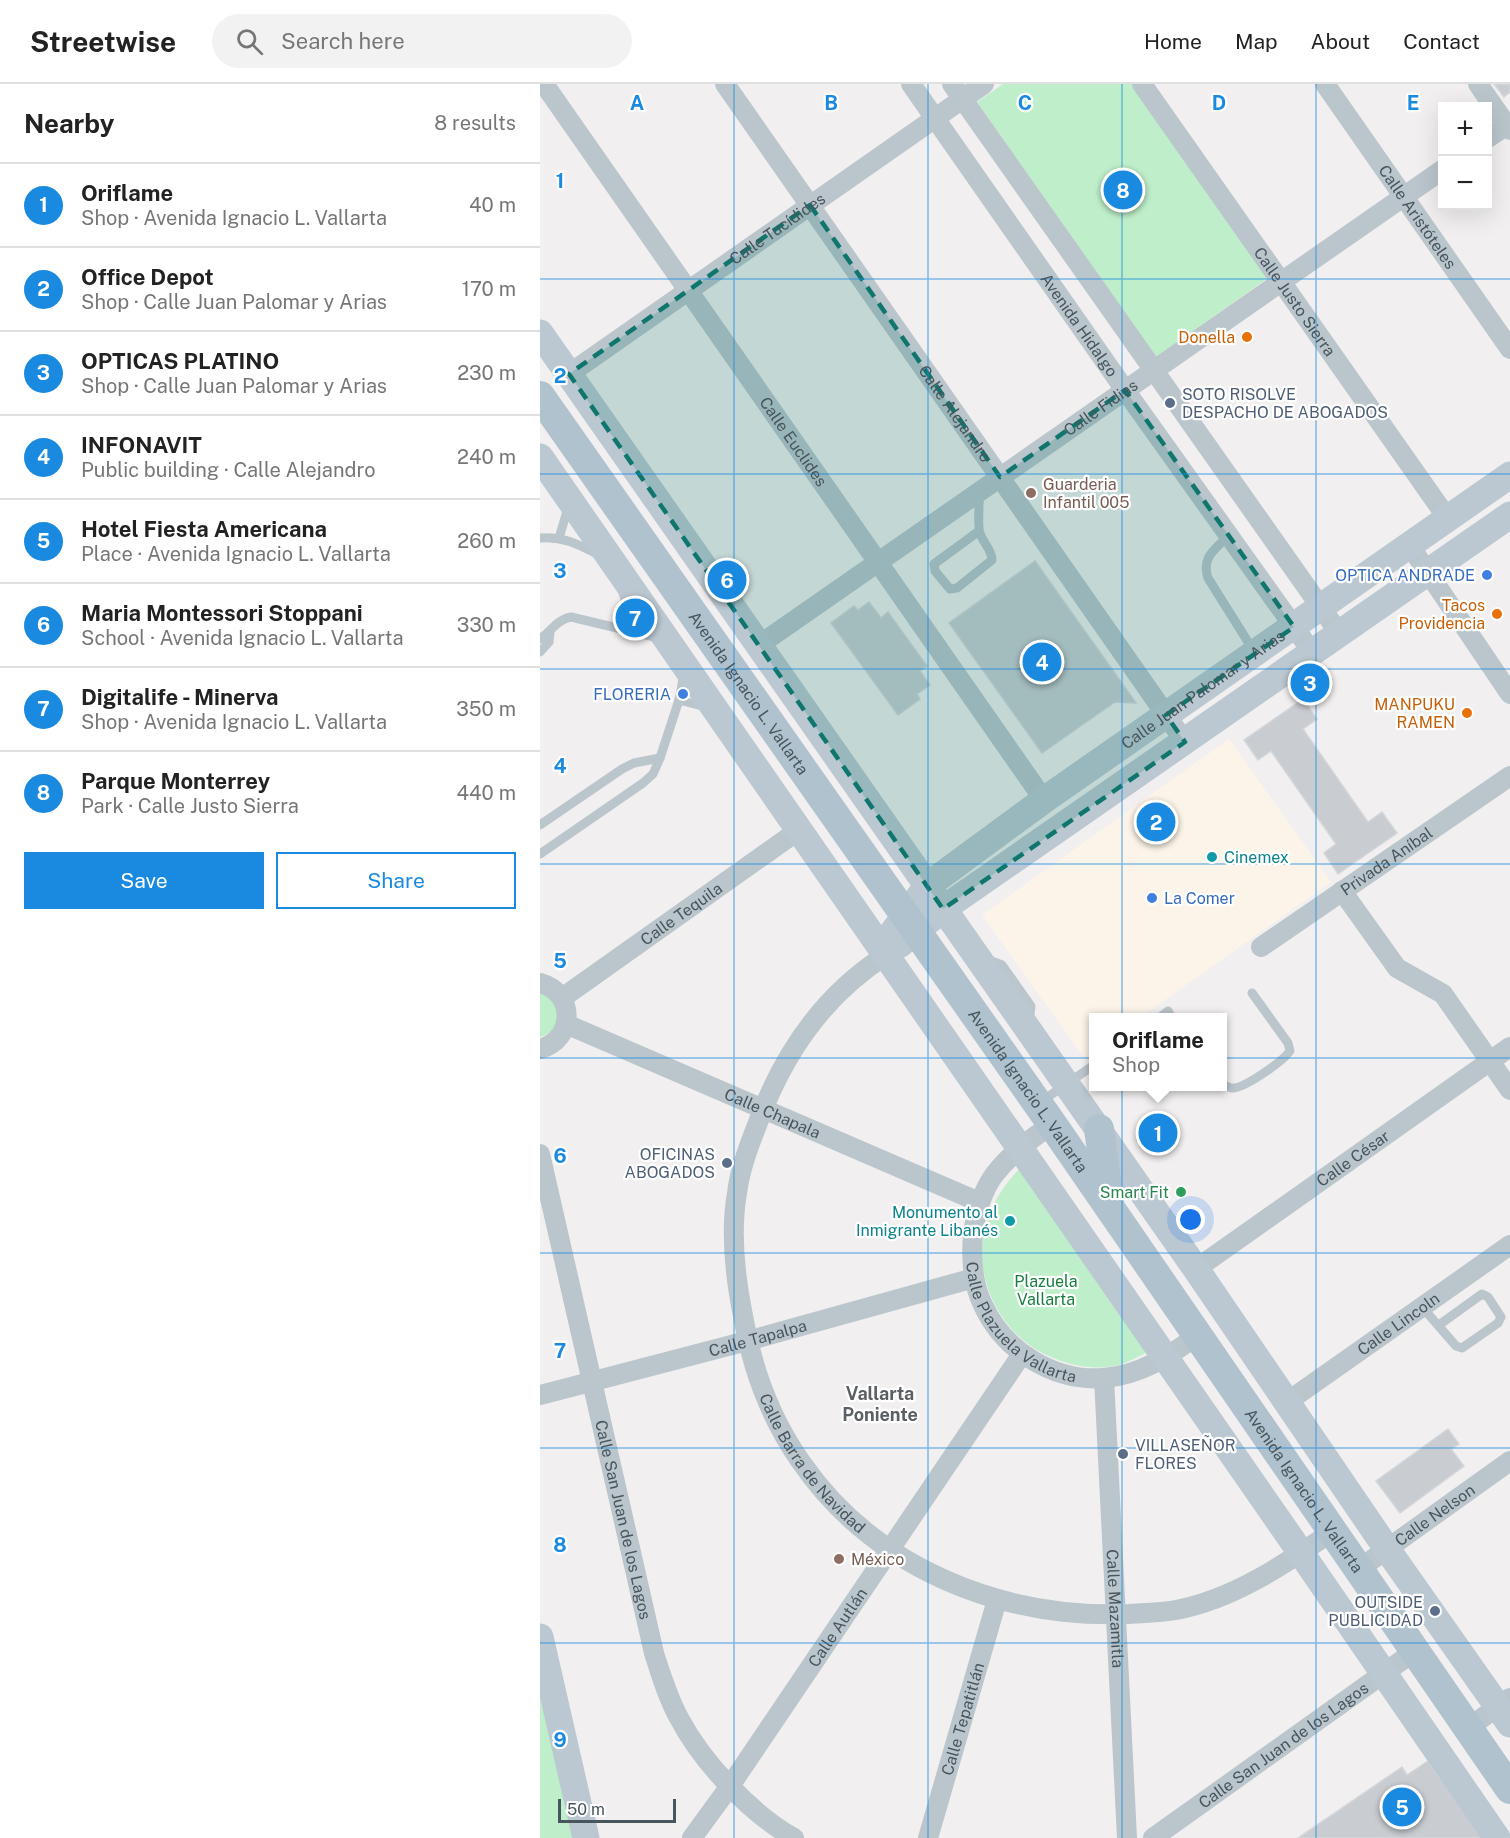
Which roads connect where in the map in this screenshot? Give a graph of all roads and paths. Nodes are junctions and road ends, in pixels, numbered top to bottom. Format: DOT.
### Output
graph roads {
  1 [pos="544,84"];
  2 [pos="725,84"];
  3 [pos="911,84"];
  4 [pos="984,84"];
  5 [pos="1142,84"];
  6 [pos="1325,84"];
  7 [pos="1478,84"];
  8 [pos="957,91"];
  9 [pos="935,118"];
  10 [pos="1509,126"];
  11 [pos="1492,136"];
  12 [pos="1438,173"];
  13 [pos="1404,196"];
  14 [pos="810,205"];
  15 [pos="1281,282"];
  16 [pos="688,291"];
  17 [pos="540,333"];
  18 [pos="1510,349"];
  19 [pos="1154,370"];
  20 [pos="568,374"];
  21 [pos="1125,390"];
  22 [pos="540,396"];
  23 [pos="543,466"];
  24 [pos="1510,476"];
  25 [pos="1000,477"];
  26 [pos="979,492"];
  27 [pos="568,498"];
  28 [pos="1510,515"];
  29 [pos="1448,519"];
  30 [pos="979,531"];
  31 [pos="1228,536"];
  32 [pos="541,538"];
  33 [pos="560,538"];
  34 [pos="1410,546"];
  35 [pos="878,562"];
  36 [pos="1428,572"];
  37 [pos="1322,608"];
  38 [pos="1294,627"];
  39 [pos="624,630"];
  40 [pos="550,632"];
  41 [pos="1339,633"];
  42 [pos="540,639"];
  43 [pos="667,640"];
  44 [pos="759,645"];
  45 [pos="540,652"];
  46 [pos="1312,652"];
  47 [pos="1256,654"];
  48 [pos="685,666"];
  49 [pos="1509,691"];
  50 [pos="679,700"];
  51 [pos="715,709"];
  52 [pos="1166,715"];
  53 [pos="1185,742"];
  54 [pos="660,758"];
  55 [pos="1510,776"];
  56 [pos="1044,800"];
  57 [pos="540,825"];
  58 [pos="799,830"];
  59 [pos="540,854"];
  60 [pos="927,886"];
  61 [pos="1342,891"];
  62 [pos="943,909"];
  63 [pos="911,922"];
  64 [pos="1261,947"];
  65 [pos="879,957"];
  66 [pos="540,983"];
  67 [pos="1252,993"];
  68 [pos="562,998"];
  69 [pos="566,1024"];
  70 [pos="1510,1047"];
  71 [pos="540,1049"];
  72 [pos="1490,1062"];
  73 [pos="1089,1068"];
  74 [pos="1066,1084"];
  75 [pos="1227,1086"];
  76 [pos="1510,1090"];
  77 [pos="763,1110"];
  78 [pos="1045,1114"];
  79 [pos="1099,1129"];
  80 [pos="1020,1148"];
  81 [pos="540,1154"];
  82 [pos="979,1202"];
  83 [pos="1110,1208"];
  84 [pos="1510,1245"];
  85 [pos="1197,1269"];
  86 [pos="974,1278"];
  87 [pos="1422,1307"];
  88 [pos="1439,1325"];
  89 [pos="1198,1335"];
  90 [pos="747,1341"];
  91 [pos="1022,1354"];
  92 [pos="1166,1358"];
  93 [pos="1104,1378"];
  94 [pos="592,1381"];
  95 [pos="540,1395"];
  96 [pos="1287,1402"];
  97 [pos="1510,1461"];
  98 [pos="1333,1531"];
  99 [pos="890,1549"];
  100 [pos="1387,1549"];
  101 [pos="1301,1553"];
  102 [pos="1359,1569"];
  103 [pos="997,1600"];
  104 [pos="1114,1614"];
  105 [pos="540,1637"];
  106 [pos="1415,1652"];
  107 [pos="1385,1673"];
  108 [pos="1506,1709"];
  109 [pos="1468,1728"];
  110 [pos="730,1786"];
  111 [pos="1510,1789"];
  112 [pos="586,1838"];
  113 [pos="692,1838"];
  114 [pos="794,1838"];
  115 [pos="928,1838"];
  116 [pos="1126,1838"];
  117 [pos="1153,1838"];
  118 [pos="1497,1838"];
  1 -- 16 [label="street, Calle Euclides"];
  2 -- 14 [label="street, Calle Alejandro"];
  3 -- 9 [label="street, Avenida Hidalgo"];
  4 -- 8 [label="street, Calle Tucídides"];
  5 -- 15 [label="street, Calle Justo Sierra"];
  6 -- 13 [label="street, Calle Aristóteles"];
  7 -- 10 [label="street"];
  8 -- 9 [label="street, Calle Tucídides"];
  8 -- 19 [label="street"];
  9 -- 14 [label="street, Calle Tucídides"];
  9 -- 21 [label="street, Avenida Hidalgo"];
  10 -- 11 [label="street"];
  12 -- 13 [label="street, Calle Fidias"];
  13 -- 15 [label="street, Calle Fidias"];
  13 -- 18 [label="street, Calle Aristóteles"];
  14 -- 16 [label="street, Calle Tucídides"];
  14 -- 25 [label="street, Calle Alejandro"];
  15 -- 19 [label="street, Calle Fidias"];
  15 -- 29 [label="street, Calle Justo Sierra"];
  16 -- 20 [label="street, Calle Tucídides"];
  16 -- 35 [label="street, Calle Euclides"];
  17 -- 20 [label="street, Avenida Ignacio L. Vallarta"];
  19 -- 21 [label="street, Calle Fidias"];
  19 -- 37 [label="street"];
  20 -- 44 [label="street, Avenida Ignacio L. Vallarta"];
  21 -- 25 [label="street, Calle Fidias"];
  21 -- 31 [label="street, Avenida Hidalgo"];
  22 -- 63 [label="main road, Avenida Ignacio L. Vallarta"];
  23 -- 27 [label="street"];
  24 -- 29 [label="street, Calle Juan Palomar y Arias"];
  25 -- 26 [label="street, Calle Fidias"];
  25 -- 52 [label="street, Calle Alejandro"];
  26 -- 30 [label="lane"];
  26 -- 35 [label="street, Calle Fidias"];
  27 -- 33 [label="lane"];
  27 -- 43 [label="street"];
  28 -- 36 [label="street, Calle Juan Palomar y Arias"];
  29 -- 34 [label="street, Calle Juan Palomar y Arias"];
  30 -- 30 [label="lane"];
  31 -- 38 [label="street, Avenida Hidalgo"];
  31 -- 47 [label="lane"];
  32 -- 33 [label="lane"];
  33 -- 39 [label="lane"];
  34 -- 36 [label="street"];
  34 -- 37 [label="street, Calle Juan Palomar y Arias"];
  35 -- 44 [label="street, Calle Fidias"];
  35 -- 56 [label="street, Calle Euclides"];
  36 -- 41 [label="street, Calle Juan Palomar y Arias"];
  36 -- 49 [label="street"];
  37 -- 38 [label="street, Calle Juan Palomar y Arias"];
  37 -- 41 [label="street"];
  38 -- 46 [label="street, Avenida Hidalgo"];
  38 -- 47 [label="street, Calle Juan Palomar y Arias"];
  39 -- 40 [label="lane"];
  39 -- 43 [label="lane"];
  40 -- 42 [label="lane"];
  40 -- 45 [label="lane"];
  41 -- 46 [label="street, Calle Juan Palomar y Arias"];
  43 -- 48 [label="street"];
  44 -- 60 [label="street, Avenida Ignacio L. Vallarta"];
  46 -- 53 [label="street, Calle Juan Palomar y Arias"];
  47 -- 52 [label="street, Calle Juan Palomar y Arias"];
  48 -- 50 [label="lane"];
  48 -- 51 [label="street"];
  50 -- 51 [label="lane"];
  50 -- 54 [label="lane"];
  51 -- 58 [label="street"];
  52 -- 53 [label="street, Calle Alejandro"];
  52 -- 56 [label="street, Calle Juan Palomar y Arias"];
  53 -- 62 [label="street, Calle Juan Palomar y Arias"];
  54 -- 57 [label="lane"];
  54 -- 59 [label="lane"];
  55 -- 61 [label="street, Privada Aníbal"];
  56 -- 60 [label="street, Calle Juan Palomar y Arias"];
  58 -- 65 [label="street"];
  58 -- 68 [label="street, Calle Tequila"];
  60 -- 62 [label="street, Avenida Ignacio L. Vallarta"];
  60 -- 63 [label="street, Calle Juan Palomar y Arias"];
  61 -- 64 [label="street, Privada Aníbal"];
  61 -- 72 [label="street"];
  62 -- 63 [label="street, Calle Juan Palomar y Arias"];
  62 -- 74 [label="street, Avenida Ignacio L. Vallarta"];
  63 -- 65 [label="street"];
  63 -- 78 [label="main road, Avenida Ignacio L. Vallarta"];
  65 -- 77 [label="street, Calle Barra de Navidad"];
  65 -- 80 [label="street"];
  66 -- 68 [label="street"];
  67 -- 75 [label="lane"];
  68 -- 69 [label="street"];
  69 -- 71 [label="street"];
  69 -- 77 [label="street, Calle Chapala"];
  70 -- 72 [label="street, Calle César"];
  72 -- 76 [label="street"];
  72 -- 85 [label="street, Calle César"];
  73 -- 74 [label="lane"];
  74 -- 78 [label="lane"];
  74 -- 79 [label="street, Avenida Ignacio L. Vallarta"];
  77 -- 82 [label="street, Calle Chapala"];
  77 -- 90 [label="street, Calle Barra de Navidad"];
  78 -- 80 [label="street, Calle Plazuela Vallarta"];
  78 -- 83 [label="main road, Avenida Ignacio L. Vallarta"];
  79 -- 83 [label="main road"];
  79 -- 85 [label="street, Avenida Ignacio L. Vallarta"];
  80 -- 82 [label="street, Calle Plazuela Vallarta"];
  80 -- 92 [label="street"];
  81 -- 94 [label="street, Calle San Juan de los Lagos"];
  82 -- 86 [label="street, Calle Plazuela Vallarta"];
  83 -- 89 [label="main road, Avenida Ignacio L. Vallarta"];
  84 -- 87 [label="street, Calle Lincoln"];
  85 -- 96 [label="street, Avenida Ignacio L. Vallarta"];
  86 -- 90 [label="street, Calle Tapalpa"];
  86 -- 91 [label="street, Calle Plazuela Vallarta"];
  87 -- 88 [label="lane"];
  87 -- 96 [label="street, Calle Lincoln"];
  88 -- 88 [label="lane"];
  89 -- 92 [label="street, Calle Plazuela Vallarta"];
  89 -- 98 [label="main road, Avenida Ignacio L. Vallarta"];
  90 -- 94 [label="street, Calle Tapalpa"];
  90 -- 99 [label="street, Calle Barra de Navidad"];
  91 -- 93 [label="street, Calle Plazuela Vallarta"];
  91 -- 99 [label="street, Calle Autlán"];
  92 -- 93 [label="street, Calle Plazuela Vallarta"];
  92 -- 101 [label="street"];
  93 -- 104 [label="street, Calle Mazamitla"];
  94 -- 95 [label="street, Calle Tapalpa"];
  94 -- 110 [label="street, Calle San Juan de los Lagos"];
  96 -- 100 [label="street, Avenida Ignacio L. Vallarta"];
  97 -- 100 [label="street, Calle Nelson"];
  98 -- 101 [label="street, Calle Barra de Navidad"];
  98 -- 102 [label="main road, Avenida Ignacio L. Vallarta"];
  99 -- 103 [label="street, Calle Barra de Navidad"];
  99 -- 110 [label="street, Calle Autlán"];
  100 -- 102 [label="street, Calle Nelson"];
  100 -- 108 [label="street, Avenida Ignacio L. Vallarta"];
  101 -- 104 [label="street, Calle Barra de Navidad"];
  101 -- 107 [label="street"];
  102 -- 106 [label="main road, Avenida Ignacio L. Vallarta"];
  103 -- 104 [label="street, Calle Barra de Navidad"];
  103 -- 115 [label="street, Calle Tepatitlán"];
  104 -- 116 [label="street, Calle Mazamitla"];
  105 -- 112 [label="street"];
  106 -- 107 [label="street, Calle San Juan de los Lagos"];
  106 -- 109 [label="main road, Avenida Ignacio L. Vallarta"];
  107 -- 117 [label="street, Calle San Juan de los Lagos"];
  107 -- 118 [label="street"];
  108 -- 109 [label="street"];
  109 -- 111 [label="main road, Avenida Ignacio L. Vallarta"];
  110 -- 113 [label="street, Calle Autlán"];
  110 -- 114 [label="street, Calle San Juan de los Lagos"];
}
